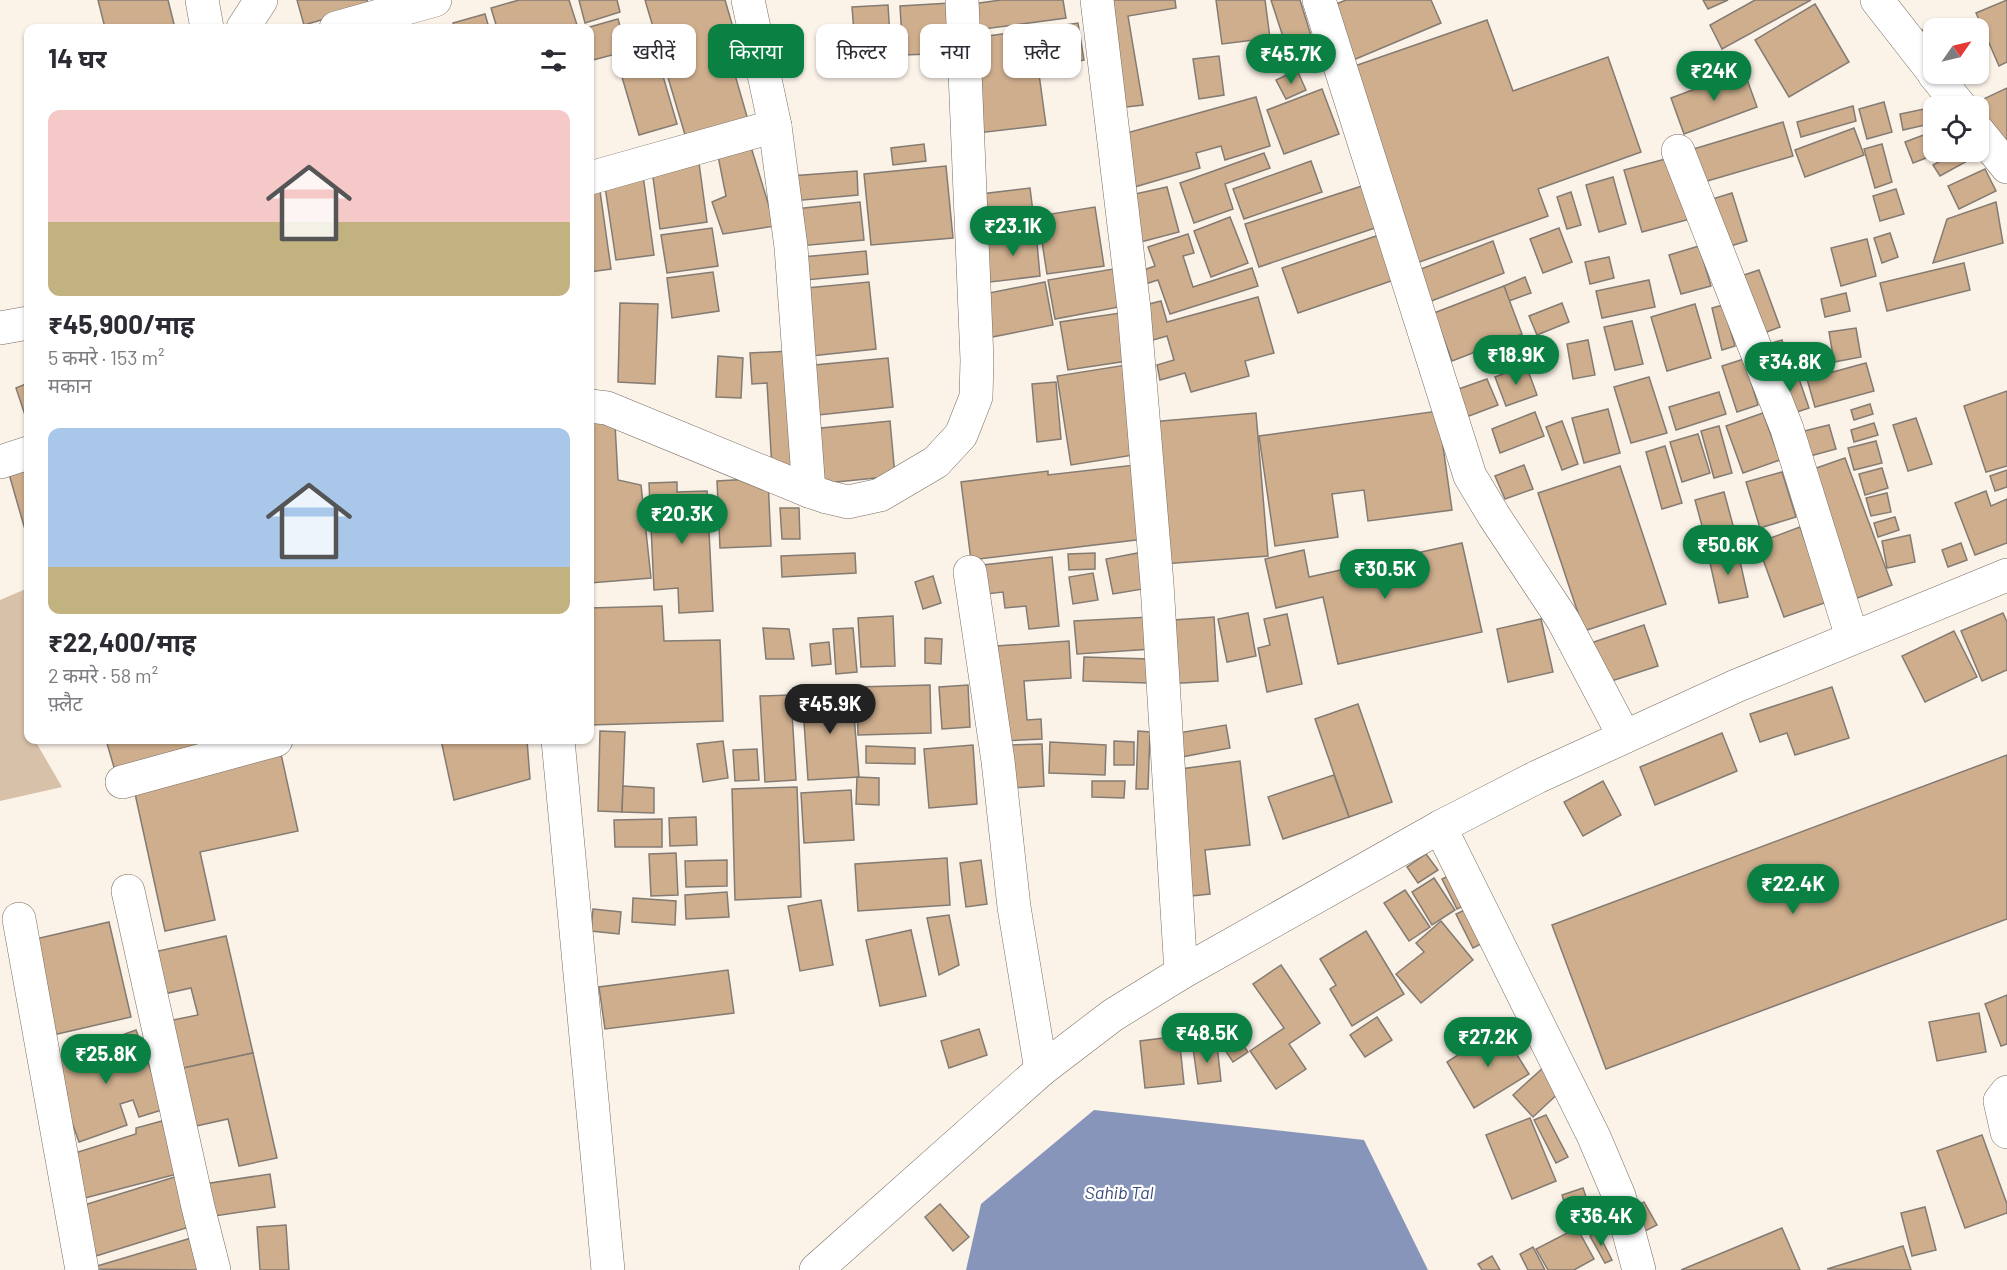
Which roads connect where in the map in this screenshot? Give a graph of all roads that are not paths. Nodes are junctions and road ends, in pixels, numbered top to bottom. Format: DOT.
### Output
graph roads {
  1 [pos="202,0"];
  2 [pos="261,0"];
  3 [pos="435,0"];
  4 [pos="748,0"];
  5 [pos="962,0"];
  6 [pos="1097,0"];
  7 [pos="1319,0"];
  8 [pos="1877,0"];
  9 [pos="206,24"];
  10 [pos="246,24"];
  11 [pos="350,24"];
  12 [pos="1923,59"];
  13 [pos="1943,84"];
  14 [pos="1952,96"];
  15 [pos="775,126"];
  16 [pos="1989,144"];
  17 [pos="1678,151"];
  18 [pos="2007,167"];
  19 [pos="594,177"];
  20 [pos="24,324"];
  21 [pos="0,328"];
  22 [pos="594,406"];
  23 [pos="24,454"];
  24 [pos="0,462"];
  25 [pos="809,490"];
  26 [pos="970,572"];
  27 [pos="2007,575"];
  28 [pos="1852,637"];
  29 [pos="1624,736"];
  30 [pos="261,744"];
  31 [pos="558,744"];
  32 [pos="122,782"];
  33 [pos="1440,827"];
  34 [pos="128,891"];
  35 [pos="19,919"];
  36 [pos="1181,973"];
  37 [pos="1041,1070"];
  38 [pos="2007,1092"];
  39 [pos="2007,1132"];
  40 [pos="82,1270"];
  41 [pos="214,1270"];
  42 [pos="608,1270"];
  43 [pos="816,1270"];
  44 [pos="1639,1270"];
  1 -- 9 [label="street"];
  2 -- 10 [label="street"];
  3 -- 11 [label="street"];
  4 -- 15 [label="street"];
  5 -- 25 [label="street"];
  6 -- 36 [label="street"];
  7 -- 29 [label="street"];
  8 -- 12 [label="street"];
  13 -- 14 [label="street"];
  15 -- 19 [label="street"];
  15 -- 25 [label="street"];
  16 -- 18 [label="street"];
  17 -- 28 [label="street"];
  20 -- 21 [label="street"];
  22 -- 25 [label="street"];
  23 -- 24 [label="street"];
  26 -- 37 [label="street"];
  27 -- 28 [label="street"];
  28 -- 29 [label="street"];
  29 -- 33 [label="street"];
  30 -- 32 [label="street"];
  31 -- 42 [label="street"];
  33 -- 36 [label="street"];
  33 -- 44 [label="street"];
  34 -- 41 [label="street"];
  35 -- 40 [label="street"];
  36 -- 37 [label="street"];
  37 -- 43 [label="street"];
  38 -- 39 [label="street"];
}
